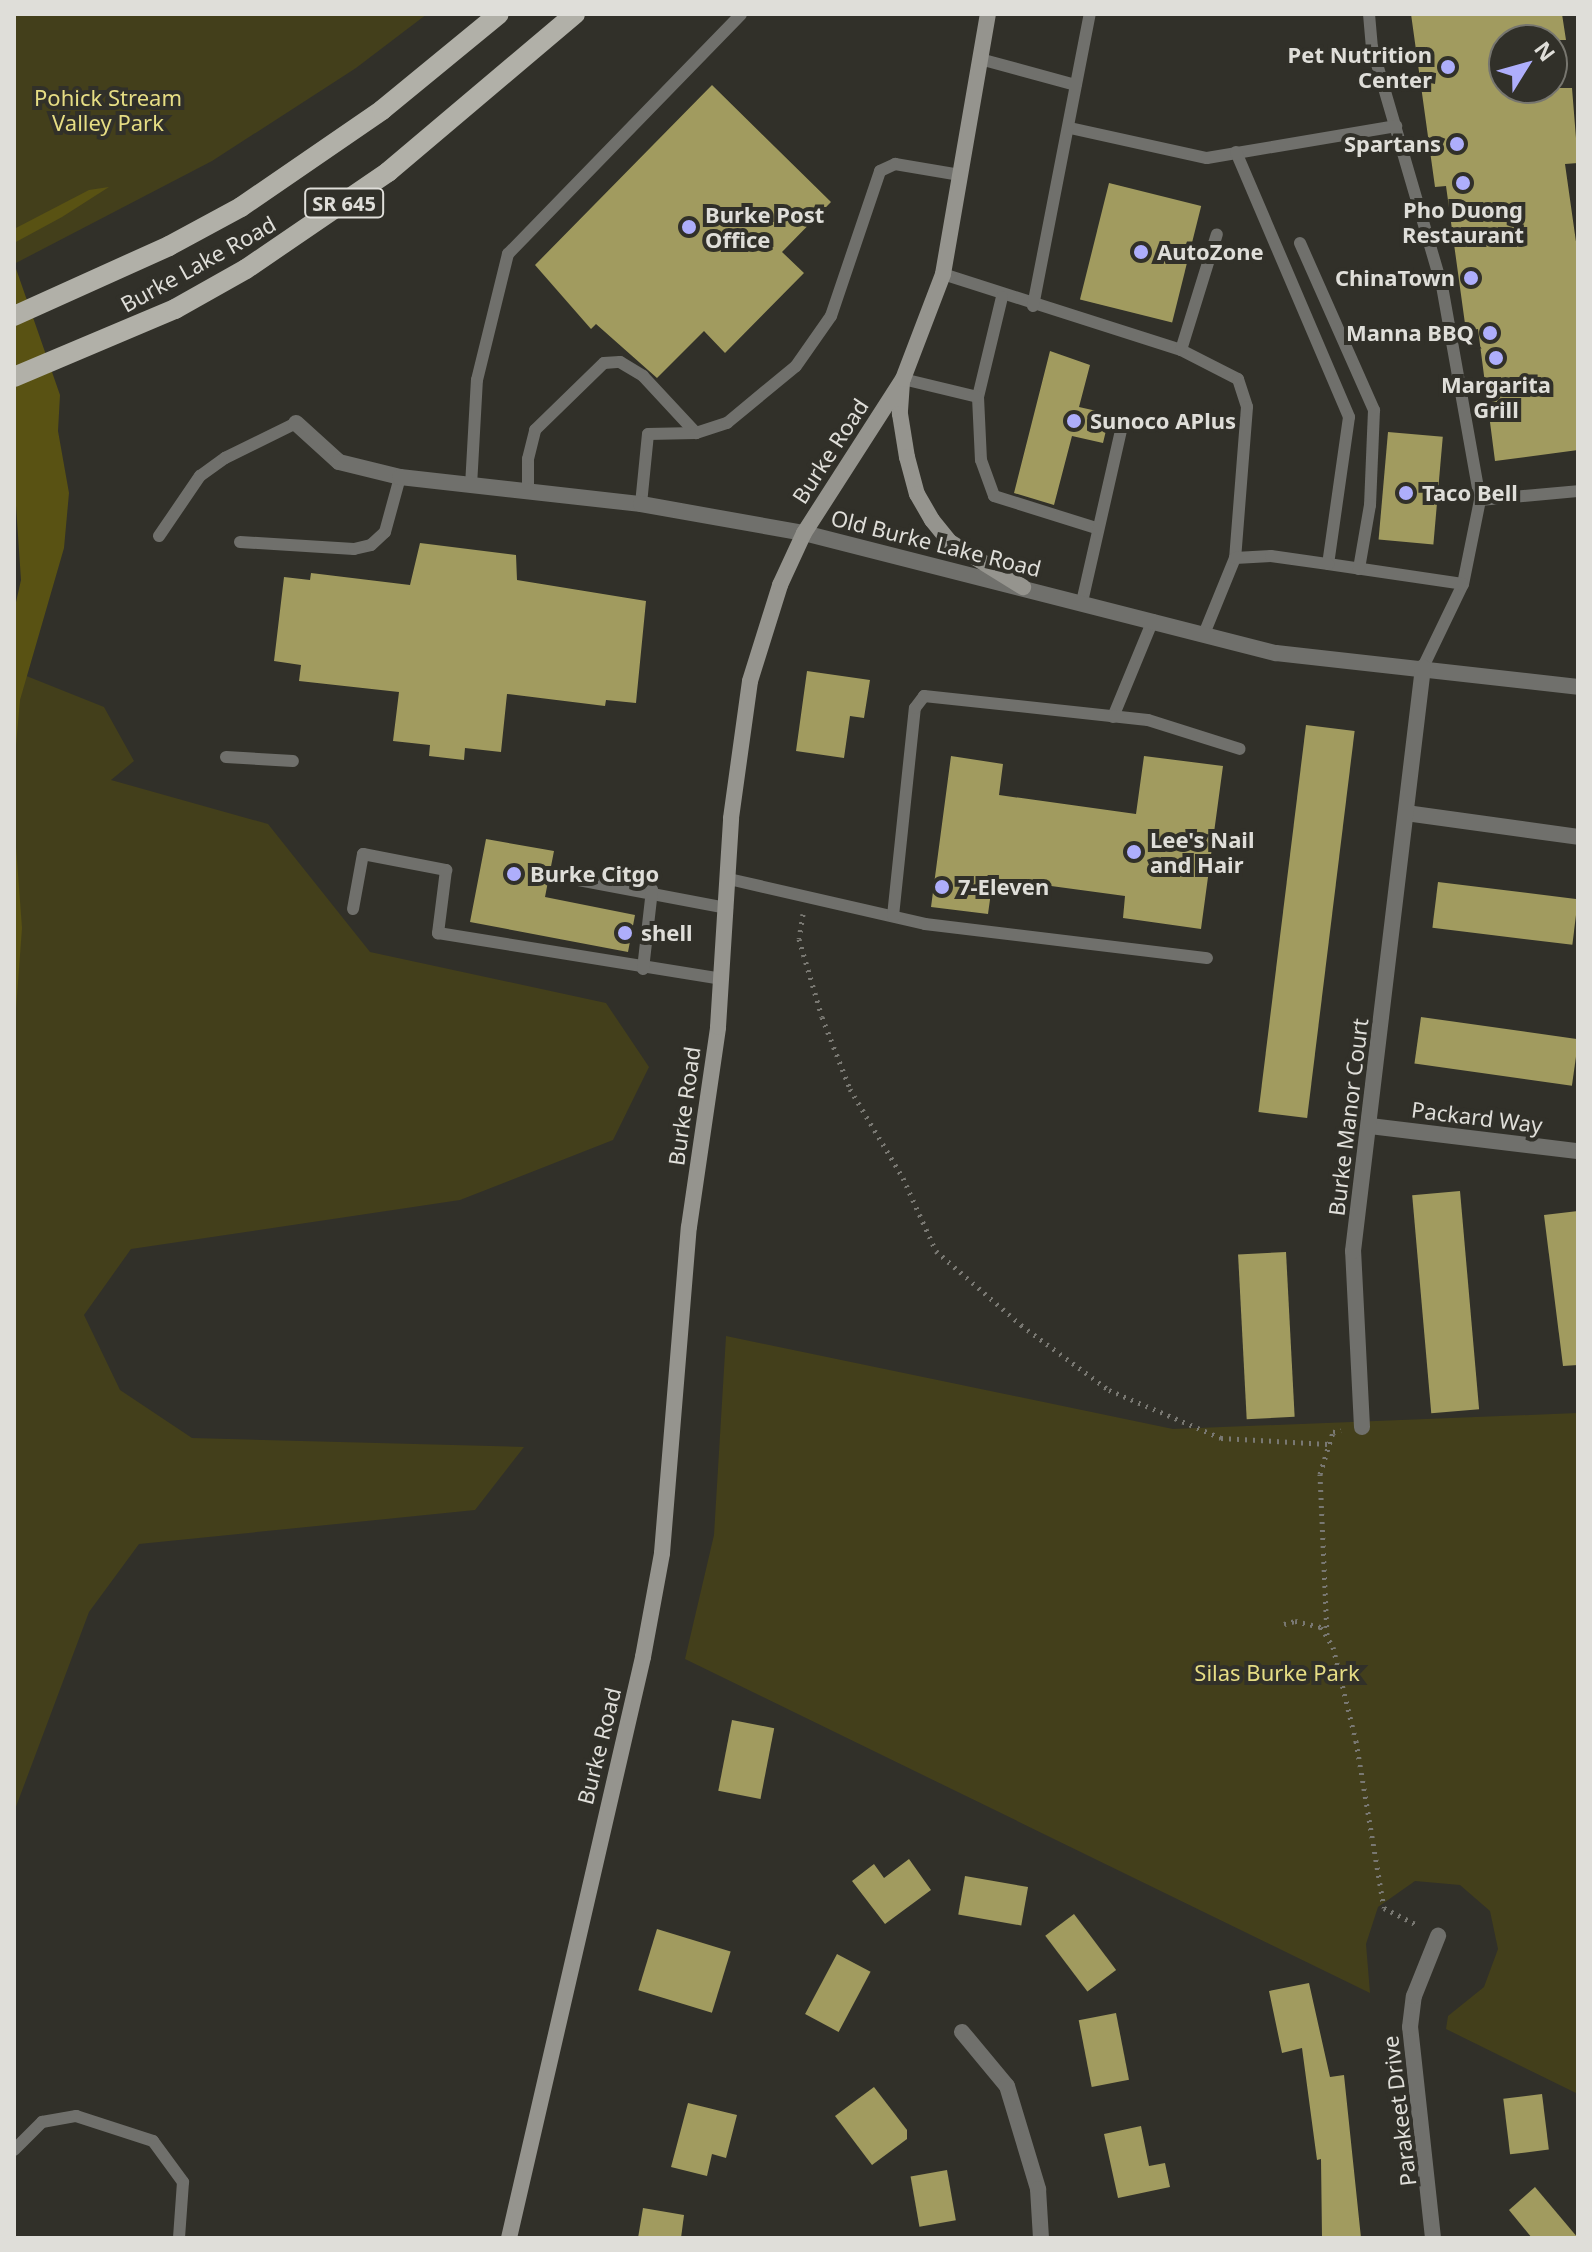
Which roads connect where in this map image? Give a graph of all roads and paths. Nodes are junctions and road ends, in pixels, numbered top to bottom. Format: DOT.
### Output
graph roads {
  1 [pos="499,14"];
  2 [pos="575,14"];
  3 [pos="741,14"];
  4 [pos="988,14"];
  5 [pos="1090,14"];
  6 [pos="1369,14"];
  7 [pos="980,59"];
  8 [pos="1076,85"];
  9 [pos="1396,126"];
  10 [pos="1070,128"];
  11 [pos="1236,152"];
  12 [pos="960,175"];
  13 [pos="1217,234"];
  14 [pos="1300,243"];
  15 [pos="943,274"];
  16 [pos="1002,297"];
  17 [pos="1033,306"];
  18 [pos="14,316"];
  19 [pos="1181,350"];
  20 [pos="14,377"];
  21 [pos="903,379"];
  22 [pos="978,397"];
  23 [pos="296,423"];
  24 [pos="1122,426"];
  25 [pos="696,433"];
  26 [pos="400,477"];
  27 [pos="471,486"];
  28 [pos="1578,491"];
  29 [pos="528,493"];
  30 [pos="1480,500"];
  31 [pos="641,504"];
  32 [pos="1096,528"];
  33 [pos="804,533"];
  34 [pos="159,536"];
  35 [pos="240,542"];
  36 [pos="1235,558"];
  37 [pos="1328,564"];
  38 [pos="1359,569"];
  39 [pos="1463,584"];
  40 [pos="1023,587"];
  41 [pos="1082,602"];
  42 [pos="1153,620"];
  43 [pos="1204,634"];
  44 [pos="1423,667"];
  45 [pos="1578,687"];
  46 [pos="1113,717"];
  47 [pos="1240,749"];
  48 [pos="226,757"];
  49 [pos="293,761"];
  50 [pos="1406,813"];
  51 [pos="1578,837"];
  52 [pos="568,878"];
  53 [pos="729,879"];
  54 [pos="652,890"];
  55 [pos="807,896"];
  56 [pos="727,908"];
  57 [pos="353,909"];
  58 [pos="893,916"];
  59 [pos="1207,958"];
  60 [pos="643,969"];
  61 [pos="722,979"];
  62 [pos="1370,1126"];
  63 [pos="1578,1151"];
  64 [pos="1362,1427"];
  65 [pos="1328,1444"];
  66 [pos="1284,1624"];
  67 [pos="1327,1635"];
  68 [pos="1438,1936"];
  69 [pos="962,2032"];
  70 [pos="14,2150"];
  71 [pos="179,2238"];
  72 [pos="509,2238"];
  73 [pos="1041,2238"];
  74 [pos="1433,2238"];
  1 -- 18 [label="main road, Burke Lake Road / SR 645"];
  2 -- 20 [label="main road, Burke Lake Road / SR 645"];
  3 -- 27 [label="lane"];
  4 -- 7 [label="street, Burke Road"];
  5 -- 8 [label="lane"];
  6 -- 9 [label="lane"];
  7 -- 8 [label="lane"];
  7 -- 12 [label="street, Burke Road"];
  8 -- 10 [label="lane"];
  9 -- 11 [label="lane"];
  9 -- 30 [label="lane"];
  10 -- 11 [label="lane"];
  10 -- 17 [label="lane"];
  11 -- 37 [label="lane"];
  12 -- 15 [label="street, Burke Road"];
  12 -- 25 [label="lane"];
  13 -- 19 [label="lane"];
  14 -- 38 [label="lane"];
  15 -- 16 [label="lane"];
  15 -- 21 [label="street, Burke Road"];
  16 -- 17 [label="lane"];
  16 -- 22 [label="lane"];
  17 -- 19 [label="lane"];
  19 -- 36 [label="lane"];
  21 -- 22 [label="lane"];
  21 -- 33 [label="street, Burke Road"];
  21 -- 40 [label="street"];
  22 -- 32 [label="lane"];
  23 -- 26 [label="street, Old Burke Lake Road"];
  23 -- 34 [label="lane"];
  24 -- 32 [label="lane"];
  25 -- 29 [label="lane"];
  25 -- 31 [label="lane"];
  26 -- 27 [label="street, Old Burke Lake Road"];
  26 -- 35 [label="lane"];
  27 -- 29 [label="street, Old Burke Lake Road"];
  28 -- 30 [label="lane"];
  29 -- 31 [label="street, Old Burke Lake Road"];
  30 -- 39 [label="lane"];
  31 -- 33 [label="street, Old Burke Lake Road"];
  32 -- 41 [label="lane"];
  33 -- 40 [label="street, Old Burke Lake Road"];
  33 -- 53 [label="street, Burke Road"];
  36 -- 37 [label="lane"];
  36 -- 43 [label="lane"];
  37 -- 38 [label="lane"];
  38 -- 39 [label="lane"];
  39 -- 44 [label="lane"];
  40 -- 41 [label="street, Old Burke Lake Road"];
  41 -- 42 [label="street, Old Burke Lake Road"];
  42 -- 43 [label="street, Old Burke Lake Road"];
  42 -- 46 [label="lane"];
  43 -- 44 [label="street, Old Burke Lake Road"];
  44 -- 45 [label="street, Old Burke Lake Road"];
  44 -- 50 [label="street, Burke Manor Court"];
  46 -- 47 [label="lane"];
  46 -- 58 [label="lane"];
  48 -- 49 [label="lane"];
  50 -- 51 [label="street"];
  50 -- 62 [label="street, Burke Manor Court"];
  52 -- 54 [label="lane"];
  53 -- 55 [label="lane"];
  53 -- 56 [label="street, Burke Road"];
  54 -- 56 [label="lane"];
  54 -- 60 [label="lane"];
  55 -- 58 [label="lane"];
  55 -- 65 [label="path"];
  56 -- 61 [label="street, Burke Road"];
  57 -- 60 [label="lane"];
  58 -- 59 [label="lane"];
  60 -- 61 [label="lane"];
  61 -- 72 [label="street, Burke Road"];
  62 -- 63 [label="street, Packard Way"];
  62 -- 64 [label="street, Burke Manor Court"];
  64 -- 65 [label="path"];
  65 -- 67 [label="path"];
  66 -- 67 [label="path"];
  67 -- 68 [label="path"];
  68 -- 74 [label="street, Parakeet Drive"];
  69 -- 73 [label="street"];
  70 -- 71 [label="lane"];
}
